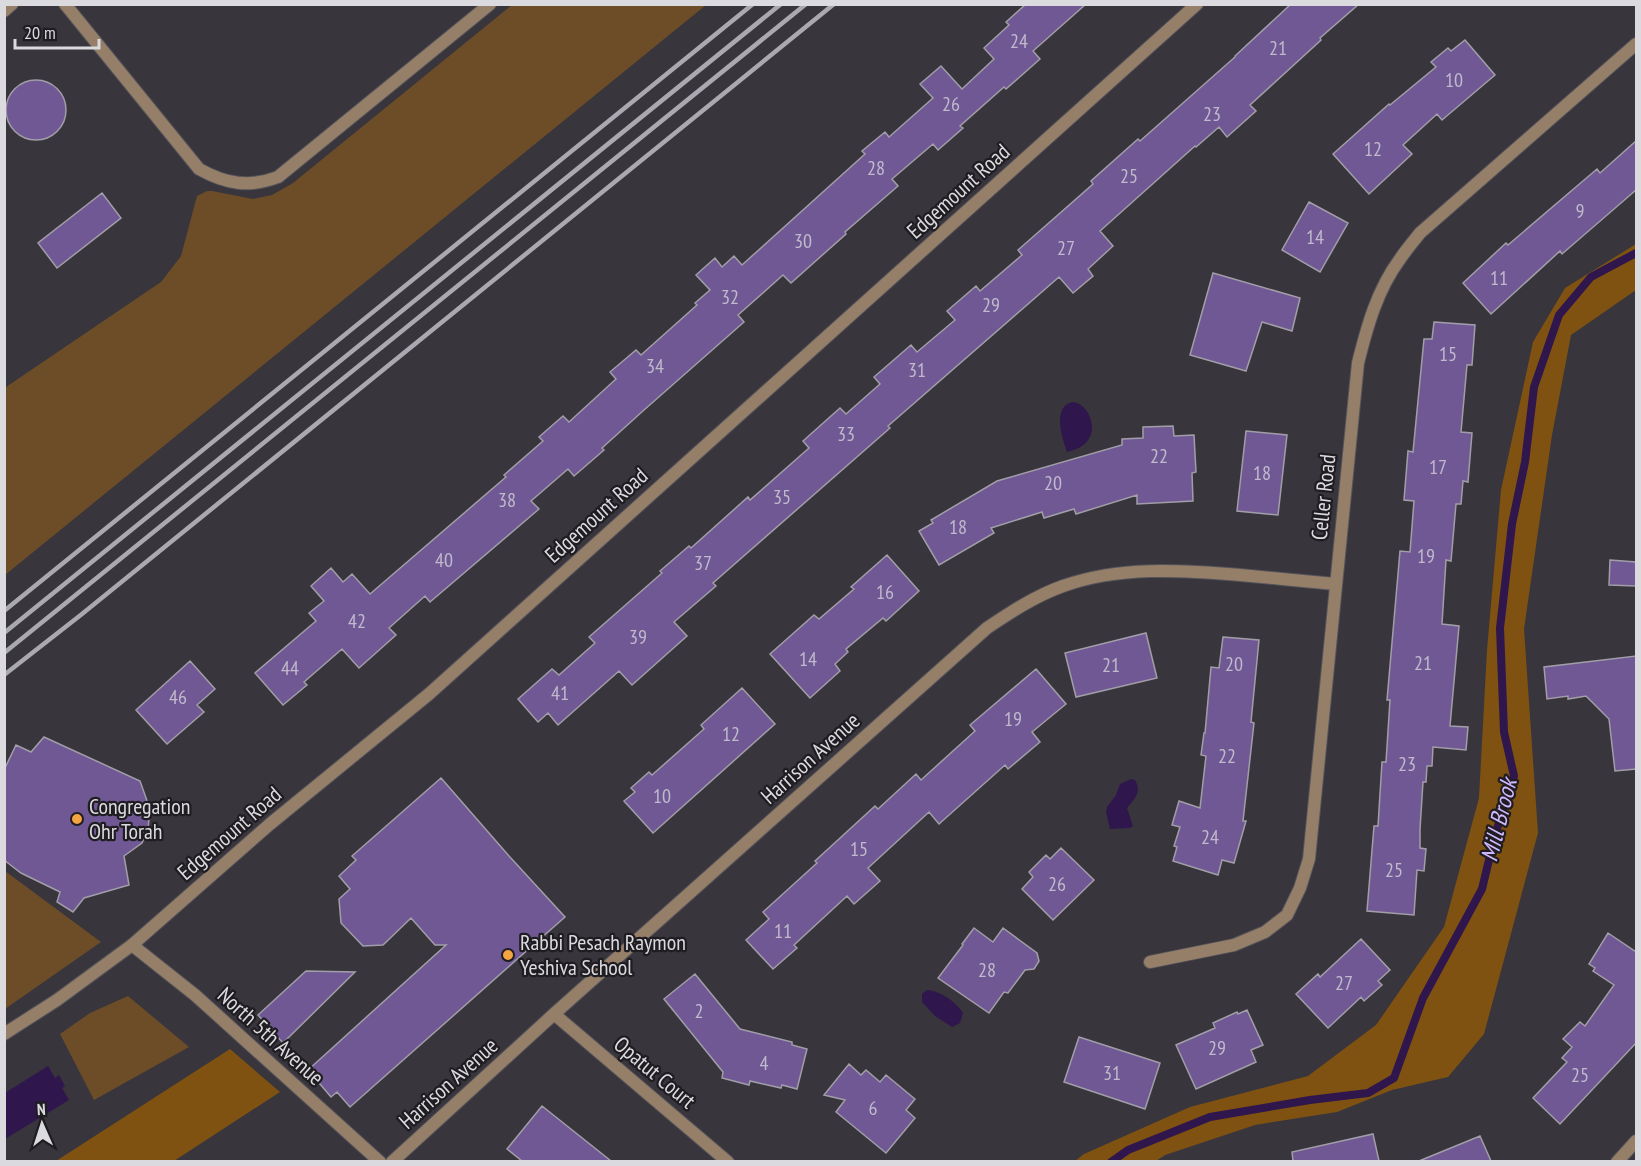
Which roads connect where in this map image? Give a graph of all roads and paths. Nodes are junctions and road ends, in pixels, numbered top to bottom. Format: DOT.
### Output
graph roads {
  1 [pos="12,4"];
  2 [pos="65,4"];
  3 [pos="490,4"];
  4 [pos="1197,4"];
  5 [pos="4,11"];
  6 [pos="1636,44"];
  7 [pos="1335,584"];
  8 [pos="132,945"];
  9 [pos="1150,962"];
  10 [pos="554,1014"];
  11 [pos="4,1034"];
  12 [pos="1636,1141"];
  13 [pos="380,1161"];
  14 [pos="392,1161"];
  15 [pos="728,1161"];
  16 [pos="1617,1161"];
  1 -- 5 [label="street"];
  2 -- 3 [label="street"];
  4 -- 8 [label="street, Edgemount Road"];
  6 -- 7 [label="street, Celler Road"];
  7 -- 9 [label="street, Celler Road"];
  7 -- 10 [label="street, Harrison Avenue"];
  8 -- 11 [label="street, Edgemount Road"];
  8 -- 13 [label="street, North 5th Avenue"];
  10 -- 14 [label="street, Harrison Avenue"];
  10 -- 15 [label="street, Opatut Court"];
  12 -- 16 [label="street"];
}
